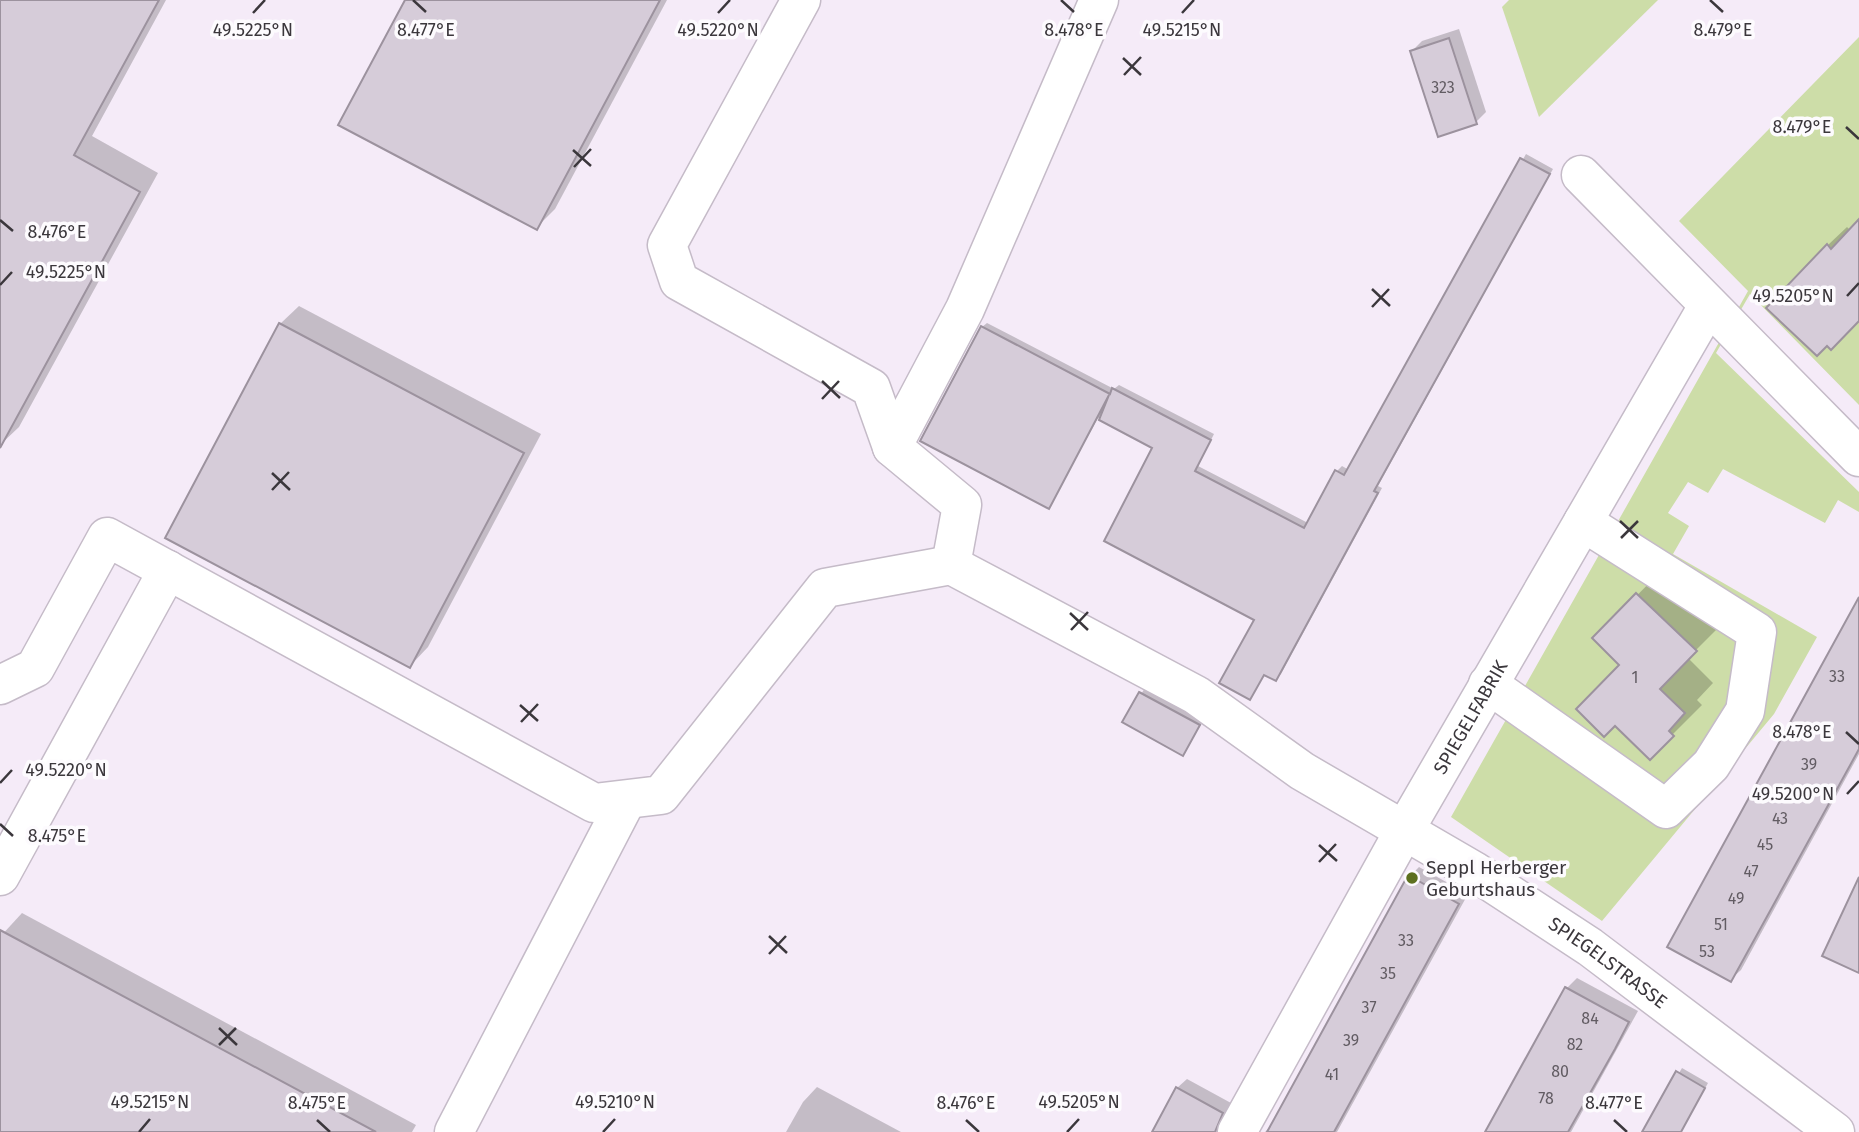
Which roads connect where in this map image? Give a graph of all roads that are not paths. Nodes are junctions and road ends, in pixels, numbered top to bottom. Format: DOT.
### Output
graph roads {
  1 [pos="801,0"];
  2 [pos="1099,0"];
  3 [pos="1581,175"];
  4 [pos="1708,306"];
  5 [pos="892,447"];
  6 [pos="1859,457"];
  7 [pos="1583,522"];
  8 [pos="951,565"];
  9 [pos="168,570"];
  10 [pos="1488,684"];
  11 [pos="0,685"];
  12 [pos="625,801"];
  13 [pos="1404,831"];
  14 [pos="0,876"];
  15 [pos="453,1132"];
  16 [pos="1237,1132"];
  17 [pos="1835,1132"];
  1 -- 5 [label="street"];
  2 -- 5 [label="street"];
  3 -- 4 [label="street"];
  4 -- 6 [label="street"];
  4 -- 7 [label="street, SPIEGELFABRIK"];
  5 -- 8 [label="street"];
  7 -- 10 [label="street, SPIEGELFABRIK"];
  7 -- 10 [label="street"];
  8 -- 12 [label="street"];
  8 -- 13 [label="street, SPIEGELSTRASSE"];
  9 -- 11 [label="street"];
  9 -- 12 [label="street"];
  9 -- 14 [label="street"];
  10 -- 13 [label="street, SPIEGELFABRIK"];
  12 -- 15 [label="street"];
  13 -- 16 [label="street, SPIEGELFABRIK"];
  13 -- 17 [label="street, SPIEGELSTRASSE"];
}
